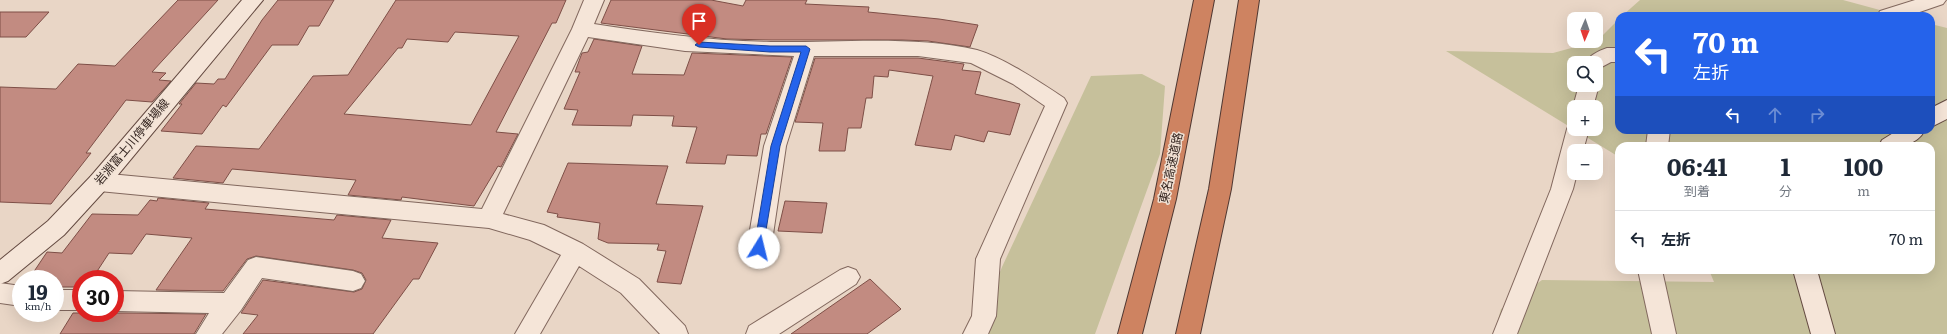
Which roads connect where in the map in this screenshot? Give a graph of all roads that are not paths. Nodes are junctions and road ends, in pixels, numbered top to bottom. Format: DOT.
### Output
graph roads {
  1 [pos="253,0"];
  2 [pos="594,0"];
  3 [pos="1204,0"];
  4 [pos="1249,0"];
  5 [pos="1936,0"];
  6 [pos="1899,12"];
  7 [pos="582,30"];
  8 [pos="806,49"];
  9 [pos="1615,55"];
  10 [pos="1603,58"];
  11 [pos="1947,108"];
  12 [pos="1935,116"];
  13 [pos="1908,134"];
  14 [pos="1576,136"];
  15 [pos="1896,142"];
  16 [pos="99,182"];
  17 [pos="489,219"];
  18 [pos="759,248"];
  19 [pos="575,252"];
  20 [pos="0,274"];
  21 [pos="1651,274"];
  22 [pos="1806,274"];
  23 [pos="848,277"];
  24 [pos="353,281"];
  25 [pos="0,293"];
  26 [pos="12,295"];
  27 [pos="124,301"];
  28 [pos="232,303"];
  29 [pos="208,334"];
  30 [pos="527,334"];
  31 [pos="676,334"];
  32 [pos="758,334"];
  33 [pos="975,334"];
  34 [pos="1130,334"];
  35 [pos="1188,334"];
  36 [pos="1505,334"];
  37 [pos="1664,334"];
  38 [pos="1823,334"];
  1 -- 16 [label="street, 岩淵富士川停車場線"];
  2 -- 7 [label="street"];
  3 -- 34 [label="highway, 東名高速道路"];
  4 -- 35 [label="highway"];
  5 -- 6 [label="street"];
  7 -- 8 [label="street"];
  7 -- 17 [label="street"];
  8 -- 18 [label="street"];
  8 -- 33 [label="street"];
  9 -- 10 [label="street"];
  11 -- 12 [label="street"];
  13 -- 15 [label="street"];
  14 -- 36 [label="street"];
  16 -- 17 [label="street"];
  16 -- 20 [label="street, 岩淵富士川停車場線"];
  17 -- 19 [label="street"];
  19 -- 30 [label="street"];
  19 -- 31 [label="street"];
  21 -- 37 [label="street"];
  22 -- 38 [label="street"];
  23 -- 32 [label="street"];
  24 -- 28 [label="street"];
  25 -- 26 [label="street"];
  27 -- 28 [label="street"];
  28 -- 29 [label="street"];
}
